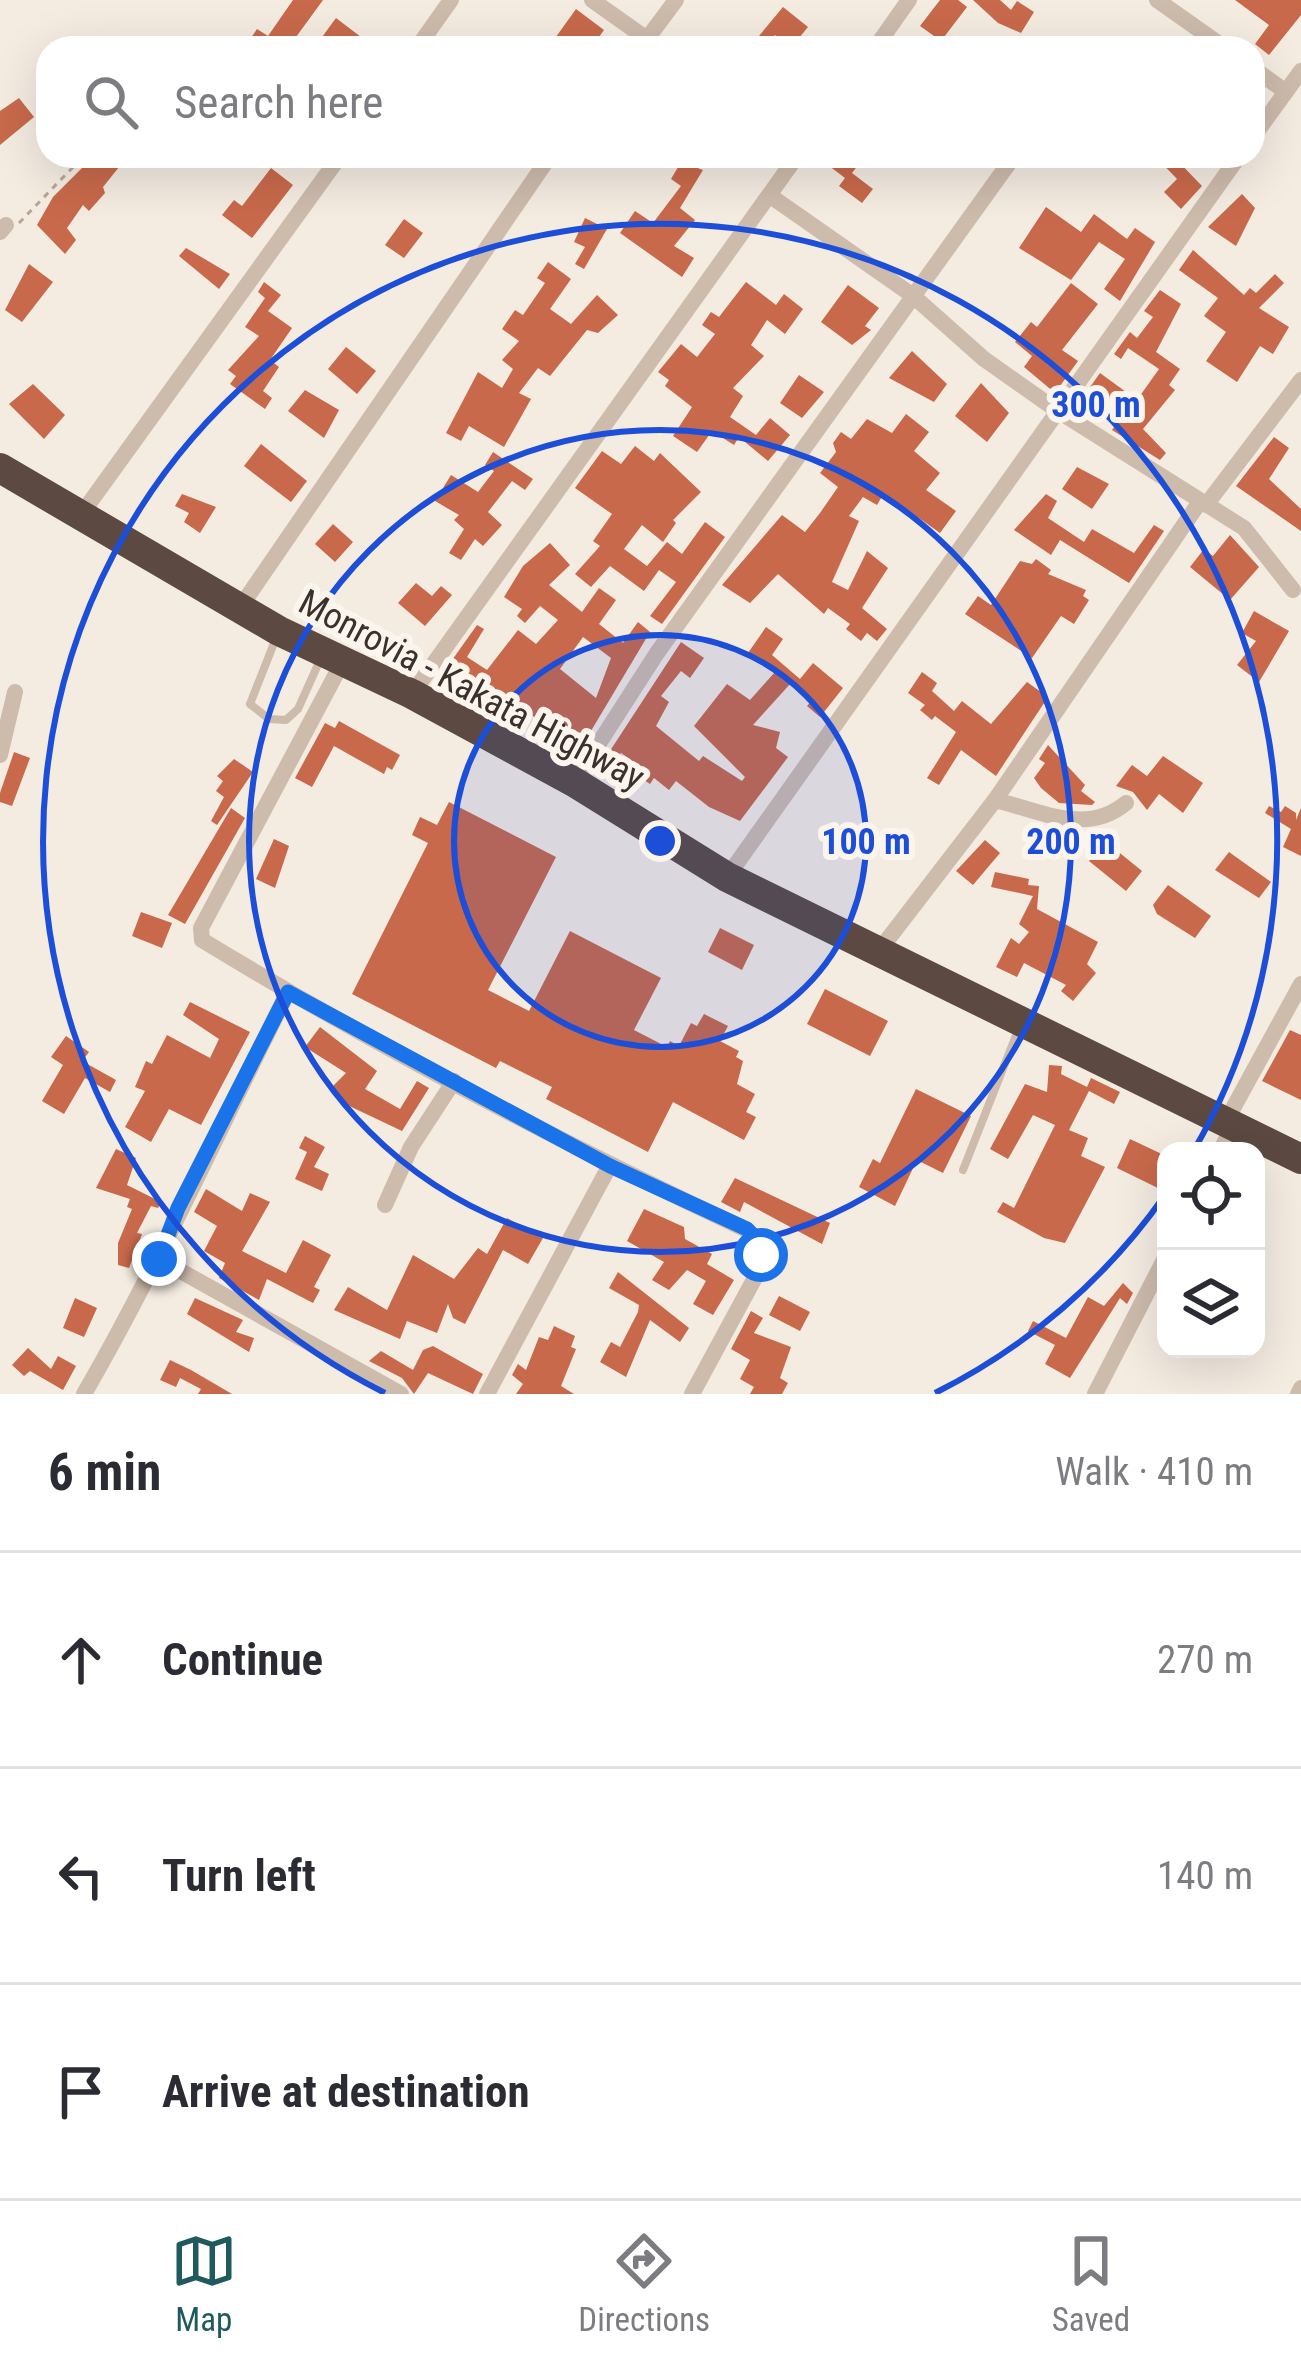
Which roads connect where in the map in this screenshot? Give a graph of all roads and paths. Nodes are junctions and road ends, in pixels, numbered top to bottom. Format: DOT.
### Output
graph roads {
  1 [pos="451,0"];
  2 [pos="592,0"];
  3 [pos="676,0"];
  4 [pos="909,0"];
  5 [pos="1157,0"];
  6 [pos="426,36"];
  7 [pos="635,36"];
  8 [pos="650,36"];
  9 [pos="884,36"];
  10 [pos="1208,36"];
  11 [pos="1301,71"];
  12 [pos="1265,77"];
  13 [pos="1286,92"];
  14 [pos="1265,121"];
  15 [pos="72,168"];
  16 [pos="331,168"];
  17 [pos="542,168"];
  18 [pos="789,168"];
  19 [pos="1005,168"];
  20 [pos="1230,168"];
  21 [pos="770,195"];
  22 [pos="3,228"];
  23 [pos="912,296"];
  24 [pos="1301,380"];
  25 [pos="1054,409"];
  26 [pos="0,468"];
  27 [pos="1202,504"];
  28 [pos="80,516"];
  29 [pos="1293,590"];
  30 [pos="241,606"];
  31 [pos="279,632"];
  32 [pos="332,658"];
  33 [pos="15,692"];
  34 [pos="412,694"];
  35 [pos="0,755"];
  36 [pos="574,782"];
  37 [pos="995,800"];
  38 [pos="1126,803"];
  39 [pos="727,877"];
  40 [pos="878,952"];
  41 [pos="1301,984"];
  42 [pos="288,992"];
  43 [pos="1022,1021"];
  44 [pos="454,1082"];
  45 [pos="1223,1137"];
  46 [pos="1301,1159"];
  47 [pos="610,1166"];
  48 [pos="963,1170"];
  49 [pos="386,1205"];
  50 [pos="159,1259"];
  51 [pos="1157,1273"];
  52 [pos="84,1394"];
  53 [pos="401,1394"];
  54 [pos="487,1394"];
  55 [pos="692,1394"];
  56 [pos="1095,1394"];
  1 -- 6 [label="street"];
  2 -- 7 [label="street"];
  3 -- 8 [label="street"];
  4 -- 9 [label="street"];
  5 -- 10 [label="street"];
  11 -- 13 [label="street"];
  12 -- 13 [label="street"];
  13 -- 14 [label="street"];
  15 -- 22 [label="path"];
  16 -- 28 [label="street"];
  17 -- 30 [label="street"];
  18 -- 21 [label="street"];
  19 -- 23 [label="street"];
  20 -- 25 [label="street"];
  21 -- 23 [label="street"];
  21 -- 34 [label="street"];
  23 -- 25 [label="street"];
  23 -- 36 [label="street"];
  24 -- 27 [label="street"];
  25 -- 27 [label="street"];
  25 -- 39 [label="street"];
  26 -- 28 [label="highway, Monrovia - Kakata Highway"];
  27 -- 29 [label="street"];
  27 -- 37 [label="street"];
  28 -- 30 [label="highway, Monrovia - Kakata Highway"];
  30 -- 31 [label="highway, Monrovia - Kakata Highway"];
  31 -- 32 [label="highway, Monrovia - Kakata Highway"];
  31 -- 32 [label="lane"];
  32 -- 34 [label="highway, Monrovia - Kakata Highway"];
  32 -- 42 [label="street"];
  33 -- 35 [label="street"];
  34 -- 36 [label="highway, Monrovia - Kakata Highway"];
  36 -- 39 [label="highway, Monrovia - Kakata Highway"];
  37 -- 38 [label="street"];
  37 -- 40 [label="street"];
  39 -- 40 [label="highway, Monrovia - Kakata Highway"];
  40 -- 43 [label="highway, Monrovia - Kakata Highway"];
  41 -- 45 [label="street"];
  42 -- 44 [label="street"];
  42 -- 50 [label="street"];
  43 -- 45 [label="highway, Monrovia - Kakata Highway"];
  43 -- 48 [label="lane"];
  44 -- 47 [label="street"];
  44 -- 49 [label="street"];
  45 -- 46 [label="highway, Monrovia - Kakata Highway"];
  47 -- 54 [label="street"];
  47 -- 55 [label="street"];
  50 -- 52 [label="street"];
  50 -- 53 [label="street"];
  51 -- 56 [label="street"];
}
